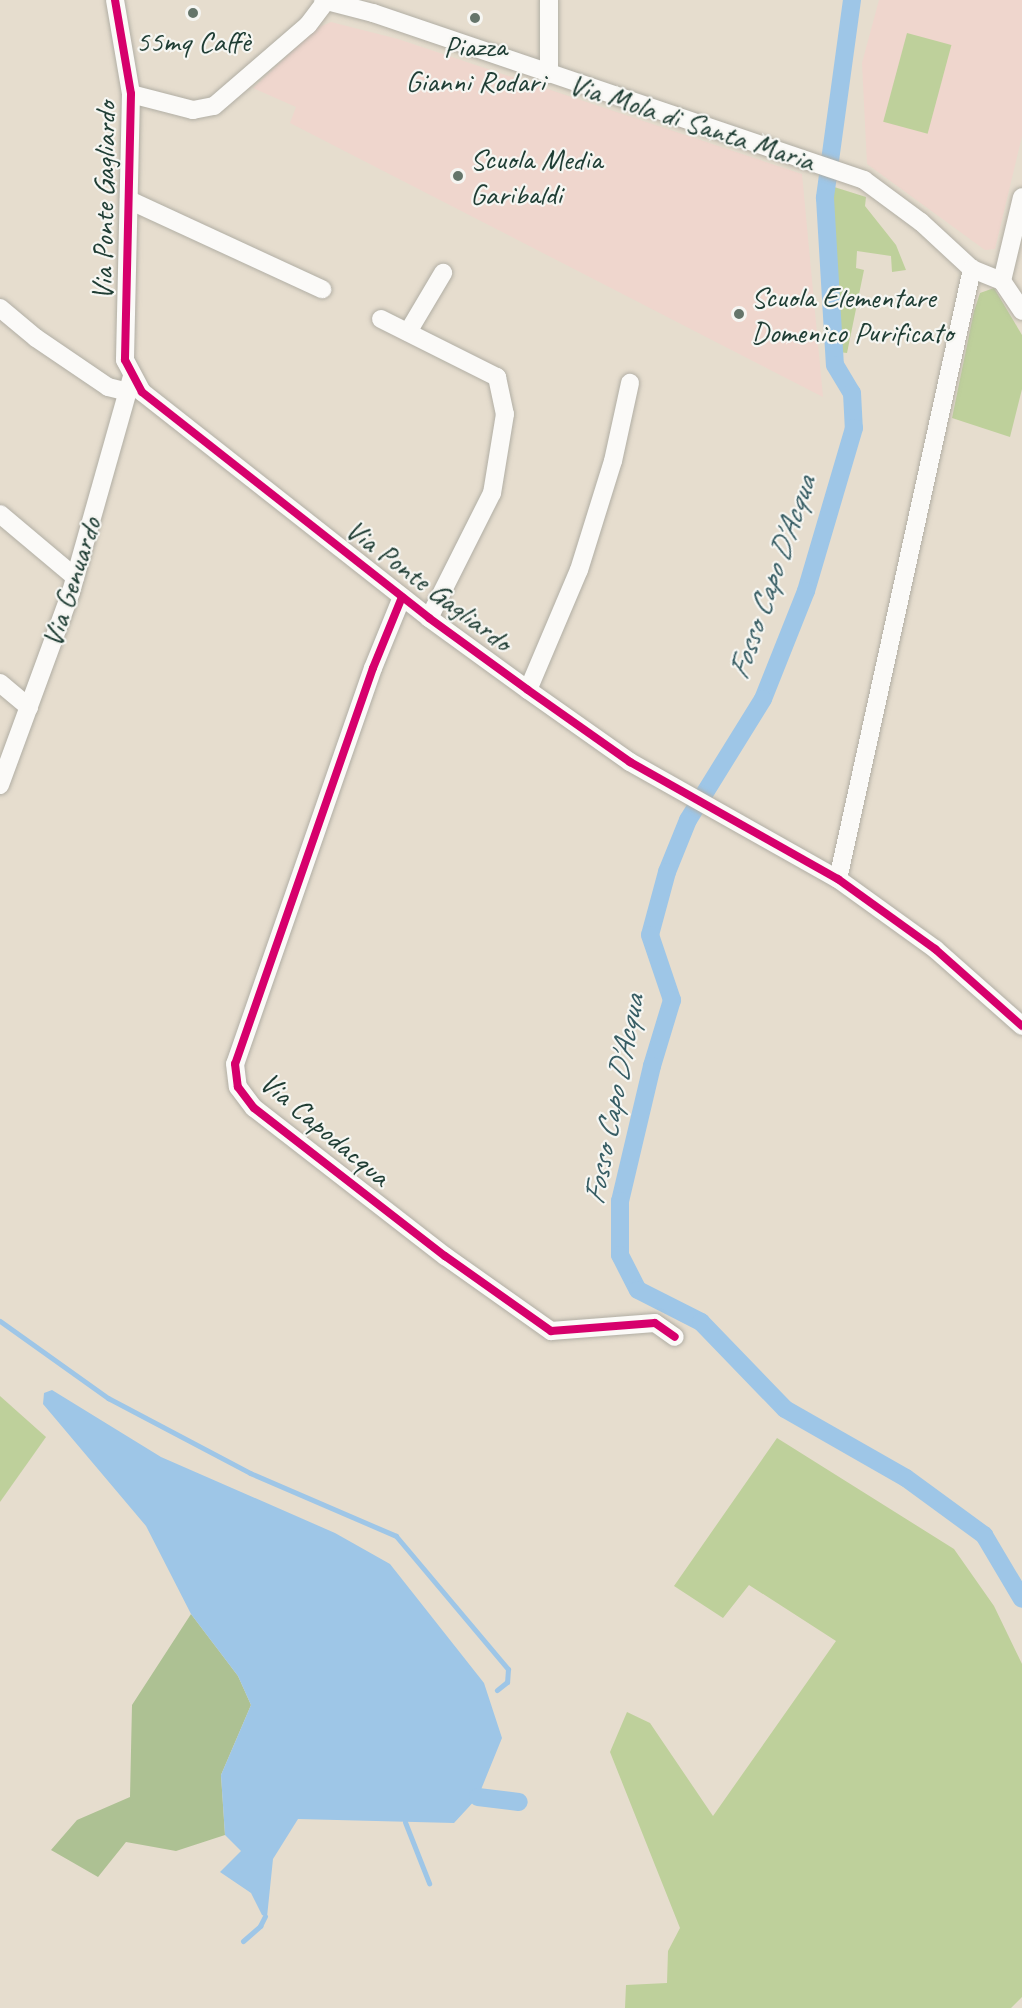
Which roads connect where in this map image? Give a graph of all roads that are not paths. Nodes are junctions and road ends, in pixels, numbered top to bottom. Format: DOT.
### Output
graph roads {
  1 [pos="115,0"];
  2 [pos="549,0"];
  3 [pos="324,1"];
  4 [pos="549,74"];
  5 [pos="131,94"];
  6 [pos="1022,197"];
  7 [pos="129,200"];
  8 [pos="972,269"];
  9 [pos="442,273"];
  10 [pos="1002,281"];
  11 [pos="322,289"];
  12 [pos="0,308"];
  13 [pos="1022,311"];
  14 [pos="381,319"];
  15 [pos="408,332"];
  16 [pos="630,383"];
  17 [pos="130,384"];
  18 [pos="0,514"];
  19 [pos="75,577"];
  20 [pos="402,597"];
  21 [pos="429,618"];
  22 [pos="0,683"];
  23 [pos="528,690"];
  24 [pos="29,707"];
  25 [pos="0,785"];
  26 [pos="838,879"];
  27 [pos="1022,1026"];
  28 [pos="675,1337"];
  1 -- 5 [label="street, Via Ponte Gagliardo"];
  2 -- 4 [label="street"];
  3 -- 4 [label="street, Via Mola di Santa Maria"];
  3 -- 5 [label="street"];
  4 -- 8 [label="street, Via Mola di Santa Maria"];
  5 -- 7 [label="street, Via Ponte Gagliardo"];
  6 -- 10 [label="street"];
  7 -- 11 [label="street"];
  7 -- 17 [label="street, Via Ponte Gagliardo"];
  8 -- 10 [label="street, Via Mola di Santa Maria"];
  8 -- 26 [label="street"];
  9 -- 15 [label="street"];
  10 -- 13 [label="street"];
  12 -- 17 [label="street"];
  14 -- 15 [label="street"];
  15 -- 21 [label="street"];
  16 -- 23 [label="street"];
  17 -- 19 [label="street, Via Genuardo"];
  17 -- 20 [label="street, Via Ponte Gagliardo"];
  18 -- 19 [label="street"];
  19 -- 24 [label="street, Via Genuardo"];
  20 -- 21 [label="street, Via Ponte Gagliardo"];
  20 -- 28 [label="street, Via Capodacqua"];
  21 -- 23 [label="street, Via Ponte Gagliardo"];
  22 -- 24 [label="street"];
  23 -- 26 [label="street, Via Ponte Gagliardo"];
  24 -- 25 [label="street, Via Genuardo"];
  26 -- 27 [label="street, Via Ponte Gagliardo"];
}
